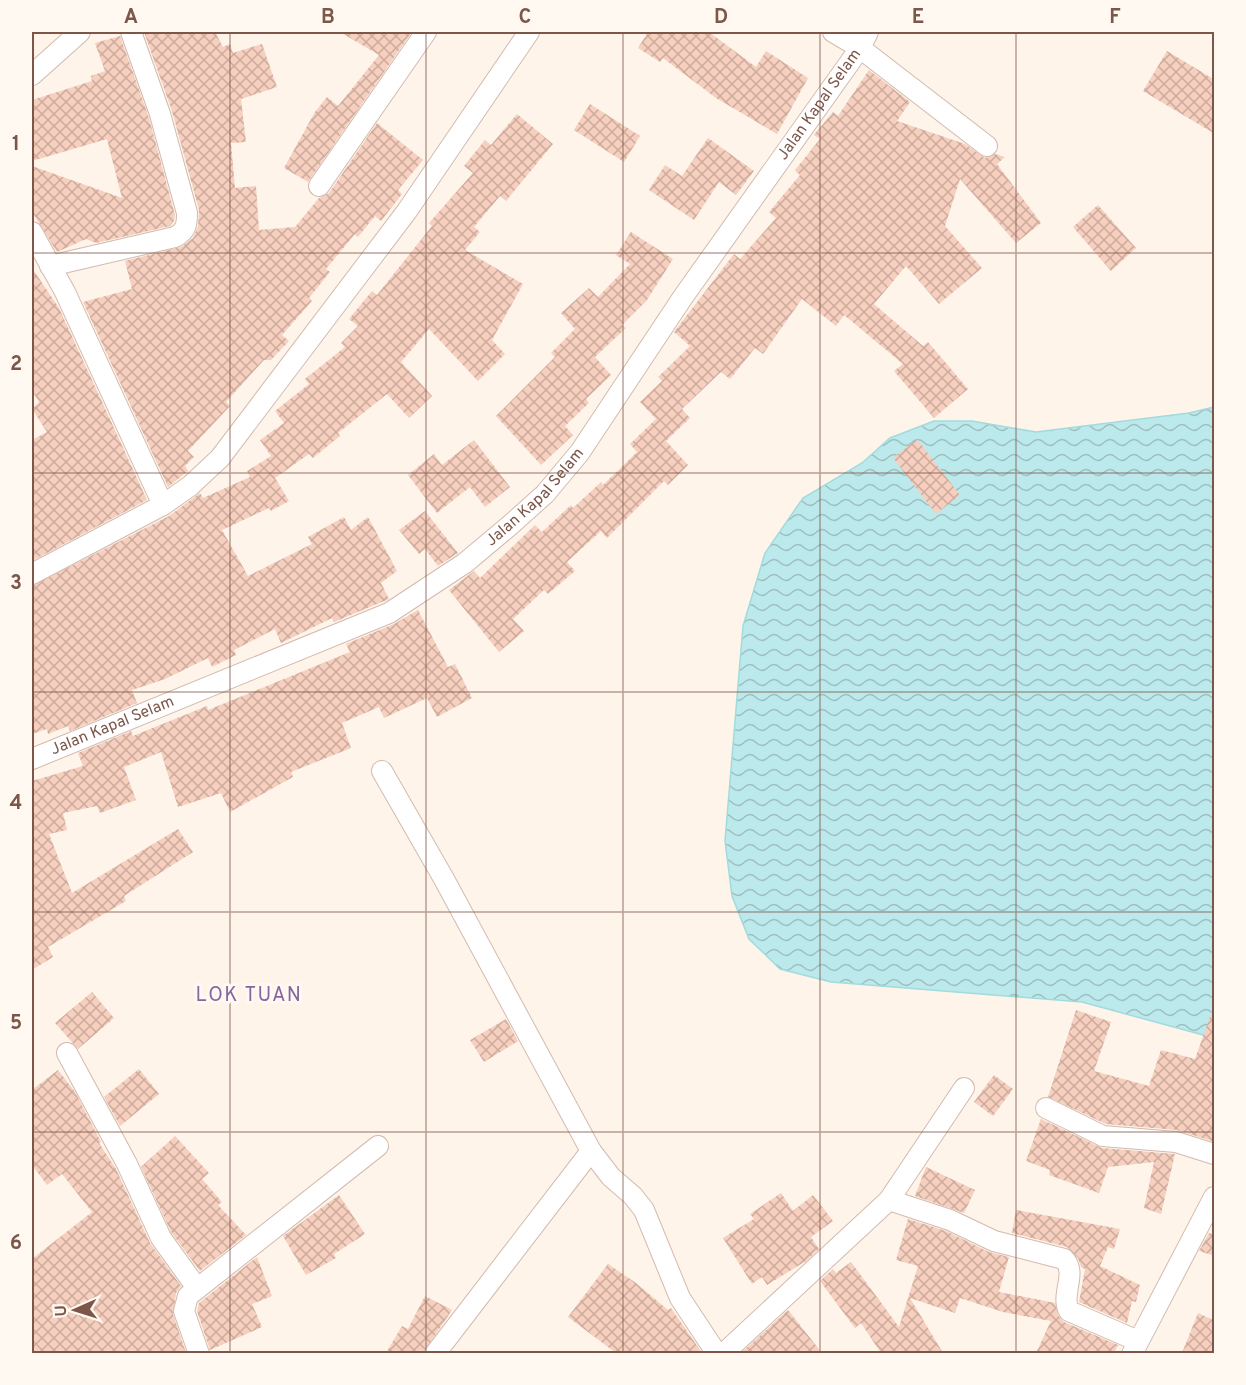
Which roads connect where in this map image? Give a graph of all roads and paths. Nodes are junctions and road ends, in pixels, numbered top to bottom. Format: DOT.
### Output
graph roads {
  1 [pos="80,32"];
  2 [pos="131,32"];
  3 [pos="426,32"];
  4 [pos="530,32"];
  5 [pos="834,32"];
  6 [pos="864,40"];
  7 [pos="32,73"];
  8 [pos="987,146"];
  9 [pos="319,186"];
  10 [pos="32,232"];
  11 [pos="50,266"];
  12 [pos="163,505"];
  13 [pos="32,574"];
  14 [pos="32,759"];
  15 [pos="382,771"];
  16 [pos="67,1053"];
  17 [pos="964,1088"];
  18 [pos="1046,1108"];
  19 [pos="378,1146"];
  20 [pos="591,1152"];
  21 [pos="1215,1154"];
  22 [pos="1215,1197"];
  23 [pos="889,1200"];
  24 [pos="197,1288"];
  25 [pos="1135,1347"];
  26 [pos="199,1353"];
  27 [pos="435,1353"];
  28 [pos="717,1353"];
  29 [pos="723,1353"];
  1 -- 7 [label="street"];
  2 -- 11 [label="street"];
  3 -- 9 [label="street"];
  4 -- 12 [label="street"];
  5 -- 6 [label="street"];
  6 -- 8 [label="street"];
  6 -- 14 [label="street, Jalan Kapal Selam"];
  10 -- 11 [label="street"];
  11 -- 12 [label="street"];
  12 -- 13 [label="street"];
  15 -- 20 [label="street"];
  16 -- 24 [label="street"];
  17 -- 23 [label="street"];
  18 -- 21 [label="street"];
  19 -- 24 [label="street"];
  20 -- 27 [label="street"];
  20 -- 28 [label="street"];
  22 -- 25 [label="street"];
  23 -- 25 [label="street"];
  23 -- 29 [label="street"];
  24 -- 26 [label="street"];
}
